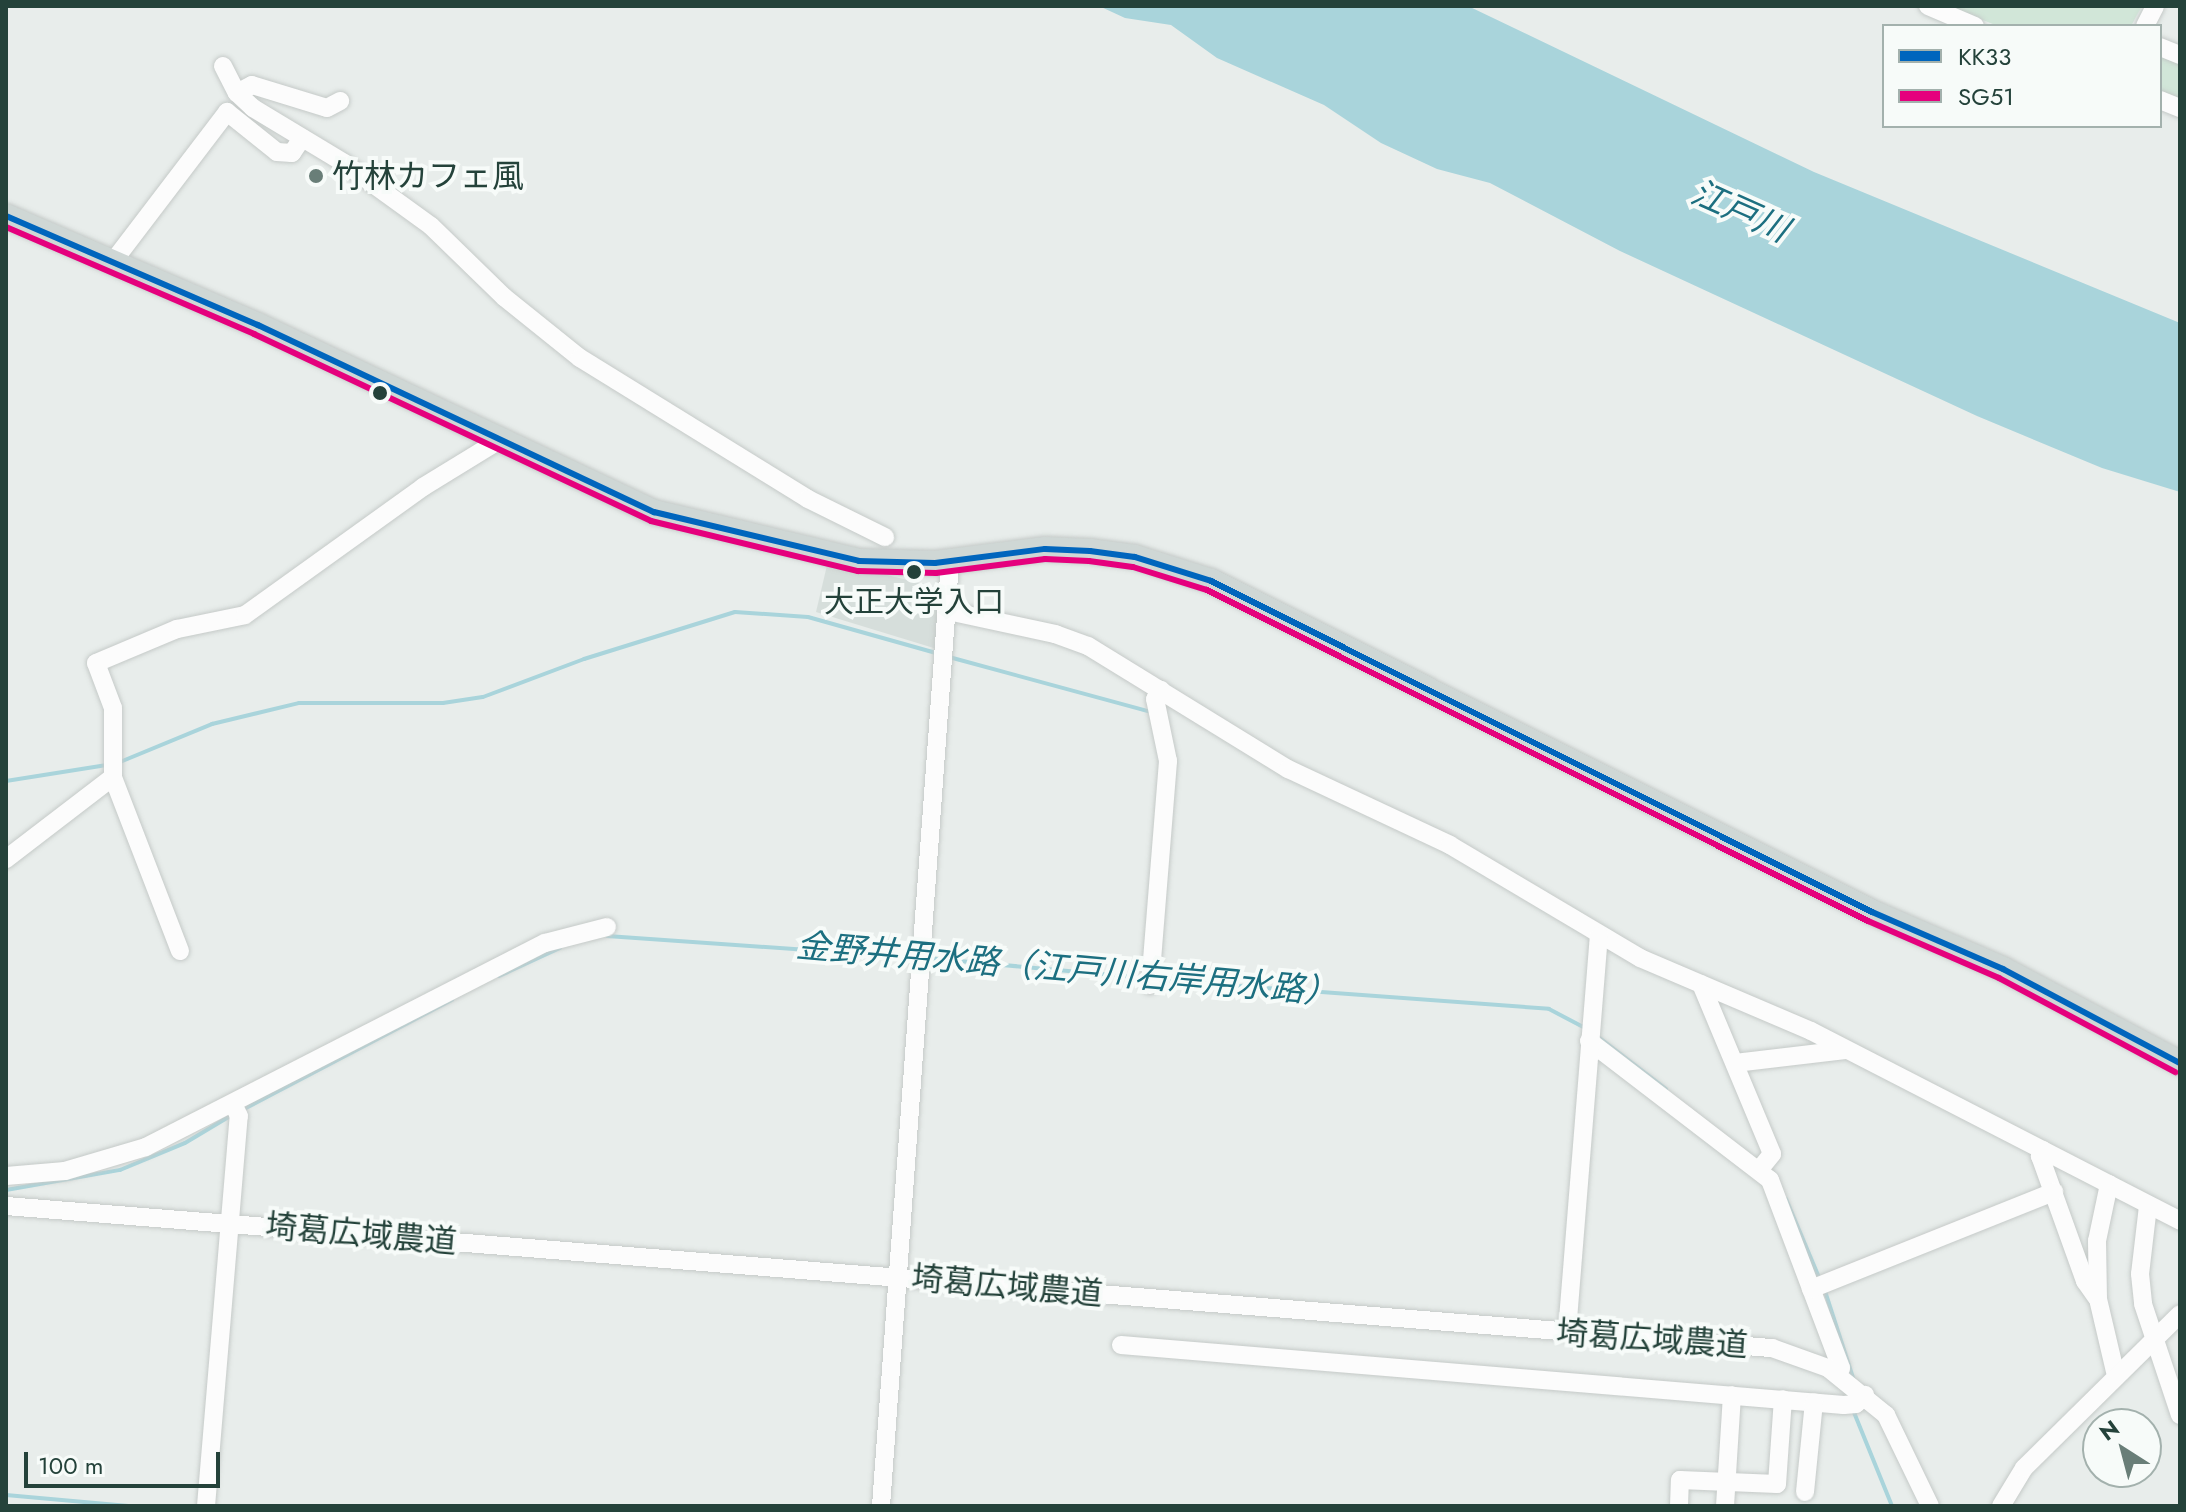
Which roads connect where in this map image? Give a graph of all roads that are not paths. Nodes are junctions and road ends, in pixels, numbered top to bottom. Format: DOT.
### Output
graph roads {
  1 [pos="1928,6"];
  2 [pos="2155,6"];
  3 [pos="1970,24"];
  4 [pos="2146,24"];
  5 [pos="223,66"];
  6 [pos="237,93"];
  7 [pos="340,101"];
  8 [pos="302,138"];
  9 [pos="6,216"];
  10 [pos="112,263"];
  11 [pos="503,438"];
  12 [pos="885,537"];
  13 [pos="950,562"];
  14 [pos="948,611"];
  15 [pos="1161,690"];
  16 [pos="112,768"];
  17 [pos="6,859"];
  18 [pos="607,927"];
  19 [pos="1599,936"];
  20 [pos="180,951"];
  21 [pos="1151,979"];
  22 [pos="1701,984"];
  23 [pos="1590,1034"];
  24 [pos="1845,1050"];
  25 [pos="1735,1063"];
  26 [pos="2180,1063"];
  27 [pos="236,1110"];
  28 [pos="2043,1150"];
  29 [pos="1762,1166"];
  30 [pos="6,1176"];
  31 [pos="2109,1184"];
  32 [pos="2054,1192"];
  33 [pos="6,1206"];
  34 [pos="2148,1206"];
  35 [pos="2100,1219"];
  36 [pos="2180,1221"];
  37 [pos="230,1223"];
  38 [pos="2067,1229"];
  39 [pos="899,1277"];
  40 [pos="1818,1285"];
  41 [pos="2098,1299"];
  42 [pos="2180,1314"];
  43 [pos="1567,1332"];
  44 [pos="2154,1339"];
  45 [pos="1121,1345"];
  46 [pos="1838,1375"];
  47 [pos="2116,1376"];
  48 [pos="1732,1395"];
  49 [pos="1783,1399"];
  50 [pos="1855,1401"];
  51 [pos="1814,1402"];
  52 [pos="2180,1415"];
  53 [pos="1726,1482"];
  54 [pos="1805,1492"];
  55 [pos="206,1506"];
  56 [pos="881,1506"];
  57 [pos="1679,1506"];
  58 [pos="1725,1506"];
  59 [pos="1930,1506"];
  60 [pos="2001,1506"];
  1 -- 3 [label="street"];
  2 -- 4 [label="street"];
  5 -- 6 [label="street"];
  6 -- 7 [label="street"];
  6 -- 8 [label="street"];
  8 -- 10 [label="street"];
  8 -- 12 [label="street"];
  9 -- 10 [label="main road"];
  10 -- 11 [label="main road"];
  11 -- 13 [label="main road"];
  11 -- 16 [label="street"];
  13 -- 14 [label="street"];
  13 -- 26 [label="main road"];
  14 -- 15 [label="street"];
  14 -- 39 [label="street"];
  15 -- 19 [label="street"];
  15 -- 21 [label="street"];
  16 -- 17 [label="street"];
  16 -- 20 [label="street"];
  18 -- 27 [label="street"];
  19 -- 22 [label="street"];
  19 -- 23 [label="street"];
  22 -- 24 [label="street"];
  22 -- 25 [label="street"];
  23 -- 29 [label="street"];
  23 -- 43 [label="street"];
  24 -- 25 [label="street"];
  24 -- 28 [label="street"];
  25 -- 29 [label="street"];
  27 -- 30 [label="street"];
  27 -- 37 [label="street"];
  28 -- 31 [label="street"];
  28 -- 32 [label="street"];
  29 -- 40 [label="street"];
  31 -- 34 [label="street"];
  31 -- 35 [label="street"];
  32 -- 38 [label="street"];
  32 -- 40 [label="street"];
  33 -- 37 [label="street, 埼葛広域農道"];
  34 -- 36 [label="street"];
  34 -- 44 [label="street"];
  35 -- 38 [label="street"];
  35 -- 41 [label="street"];
  37 -- 39 [label="street, 埼葛広域農道"];
  37 -- 55 [label="street"];
  38 -- 41 [label="street"];
  39 -- 43 [label="street, 埼葛広域農道"];
  39 -- 56 [label="street"];
  40 -- 46 [label="street"];
  41 -- 47 [label="street"];
  42 -- 44 [label="street"];
  43 -- 46 [label="street, 埼葛広域農道"];
  44 -- 47 [label="street"];
  44 -- 52 [label="street"];
  45 -- 48 [label="street"];
  46 -- 50 [label="street, 埼葛広域農道"];
  47 -- 60 [label="street"];
  48 -- 49 [label="street"];
  48 -- 53 [label="street"];
  49 -- 51 [label="street"];
  49 -- 53 [label="street"];
  50 -- 51 [label="street"];
  50 -- 59 [label="street, 埼葛広域農道"];
  51 -- 54 [label="street"];
  53 -- 57 [label="street"];
  53 -- 58 [label="street"];
}
